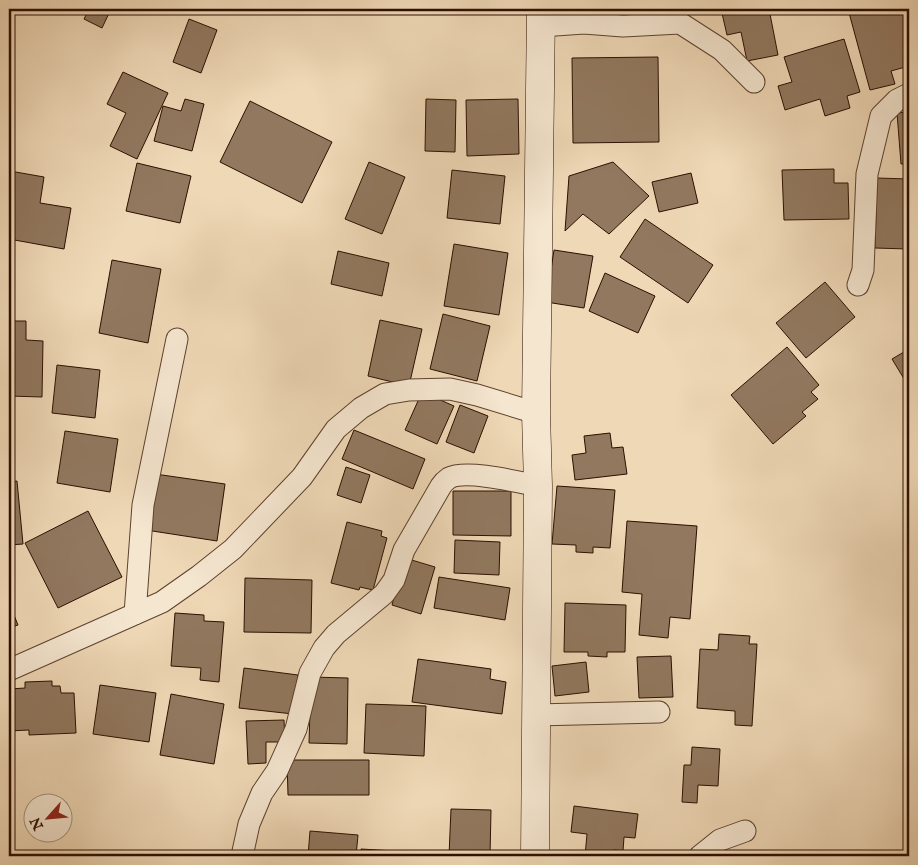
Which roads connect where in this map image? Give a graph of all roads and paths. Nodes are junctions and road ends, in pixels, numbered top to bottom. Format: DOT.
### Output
graph roads {
  1 [pos="541,17"];
  2 [pos="754,82"];
  3 [pos="909,94"];
  4 [pos="858,285"];
  5 [pos="177,339"];
  6 [pos="536,413"];
  7 [pos="538,486"];
  8 [pos="135,614"];
  9 [pos="9,670"];
  10 [pos="659,712"];
  11 [pos="536,715"];
  12 [pos="745,830"];
  13 [pos="242,856"];
  14 [pos="535,856"];
  15 [pos="700,856"];
  1 -- 2 [label="street"];
  1 -- 6 [label="main road"];
  3 -- 4 [label="street"];
  5 -- 8 [label="street"];
  6 -- 7 [label="main road"];
  6 -- 8 [label="street"];
  7 -- 11 [label="main road"];
  7 -- 13 [label="street"];
  8 -- 9 [label="street"];
  10 -- 11 [label="street"];
  11 -- 14 [label="main road"];
  12 -- 15 [label="street"];
}
